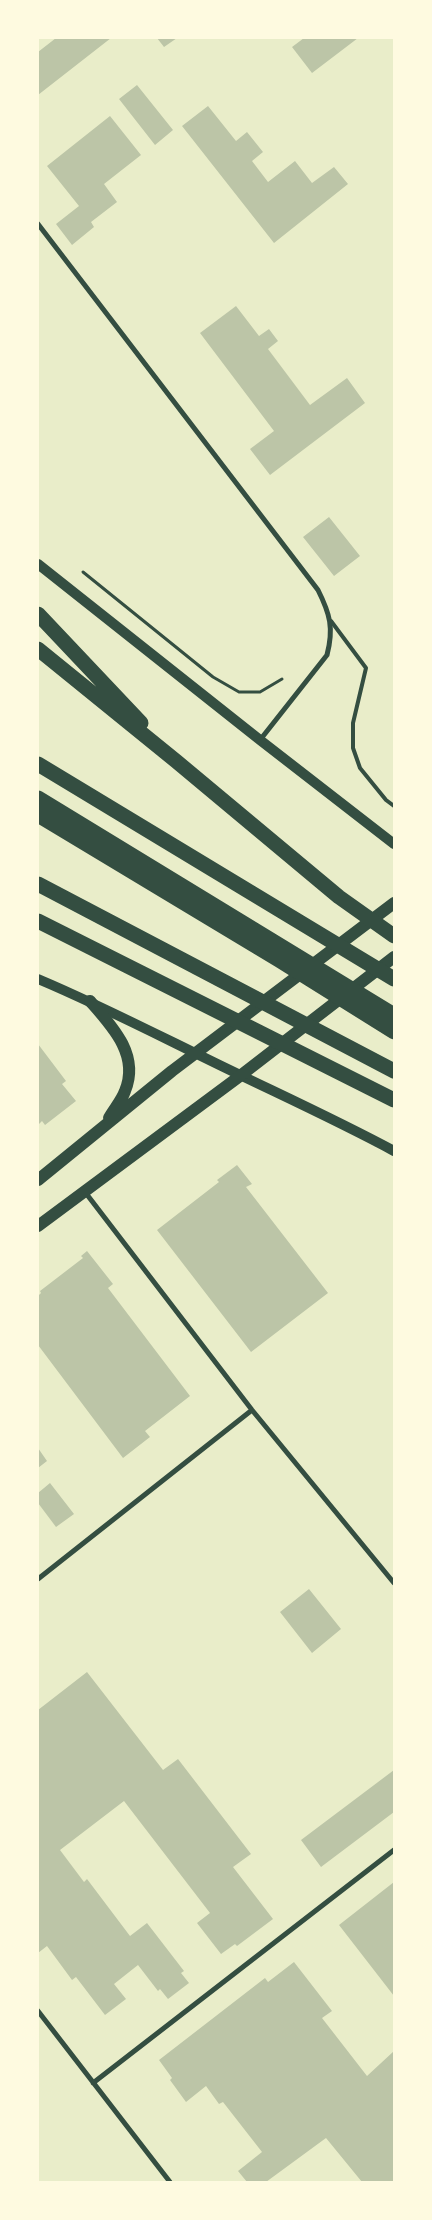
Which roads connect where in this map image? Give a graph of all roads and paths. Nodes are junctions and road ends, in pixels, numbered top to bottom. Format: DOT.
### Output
graph roads {
  1 [pos="38,224"];
  2 [pos="38,564"];
  3 [pos="83,572"];
  4 [pos="38,614"];
  5 [pos="331,621"];
  6 [pos="38,649"];
  7 [pos="282,679"];
  8 [pos="260,740"];
  9 [pos="176,761"];
  10 [pos="38,764"];
  11 [pos="38,798"];
  12 [pos="394,806"];
  13 [pos="38,815"];
  14 [pos="394,844"];
  15 [pos="38,884"];
  16 [pos="392,904"];
  17 [pos="38,921"];
  18 [pos="394,936"];
  19 [pos="394,956"];
  20 [pos="38,979"];
  21 [pos="394,979"];
  22 [pos="90,1001"];
  23 [pos="394,1015"];
  24 [pos="394,1032"];
  25 [pos="195,1053"];
  26 [pos="394,1071"];
  27 [pos="240,1076"];
  28 [pos="394,1100"];
  29 [pos="102,1128"];
  30 [pos="394,1151"];
  31 [pos="38,1180"];
  32 [pos="85,1191"];
  33 [pos="38,1226"];
  34 [pos="252,1410"];
  35 [pos="38,1579"];
  36 [pos="394,1583"];
  37 [pos="394,1850"];
  38 [pos="38,2011"];
  39 [pos="93,2083"];
  40 [pos="170,2182"];
  1 -- 5 [label="street"];
  2 -- 8 [label="main road"];
  3 -- 7 [label="path"];
  4 -- 9 [label="highway"];
  5 -- 8 [label="street"];
  5 -- 12 [label="lane"];
  6 -- 9 [label="highway"];
  8 -- 14 [label="main road"];
  9 -- 18 [label="highway"];
  10 -- 21 [label="highway"];
  11 -- 23 [label="highway"];
  13 -- 24 [label="highway"];
  15 -- 26 [label="highway"];
  16 -- 25 [label="main road"];
  17 -- 28 [label="highway"];
  19 -- 27 [label="main road"];
  20 -- 22 [label="main road"];
  22 -- 25 [label="main road"];
  22 -- 29 [label="main road"];
  25 -- 27 [label="main road"];
  25 -- 29 [label="main road"];
  27 -- 30 [label="main road"];
  27 -- 32 [label="main road"];
  29 -- 31 [label="main road"];
  32 -- 33 [label="main road"];
  32 -- 34 [label="street"];
  34 -- 35 [label="street"];
  34 -- 36 [label="street"];
  37 -- 39 [label="street"];
  38 -- 39 [label="street"];
  39 -- 40 [label="street"];
}
